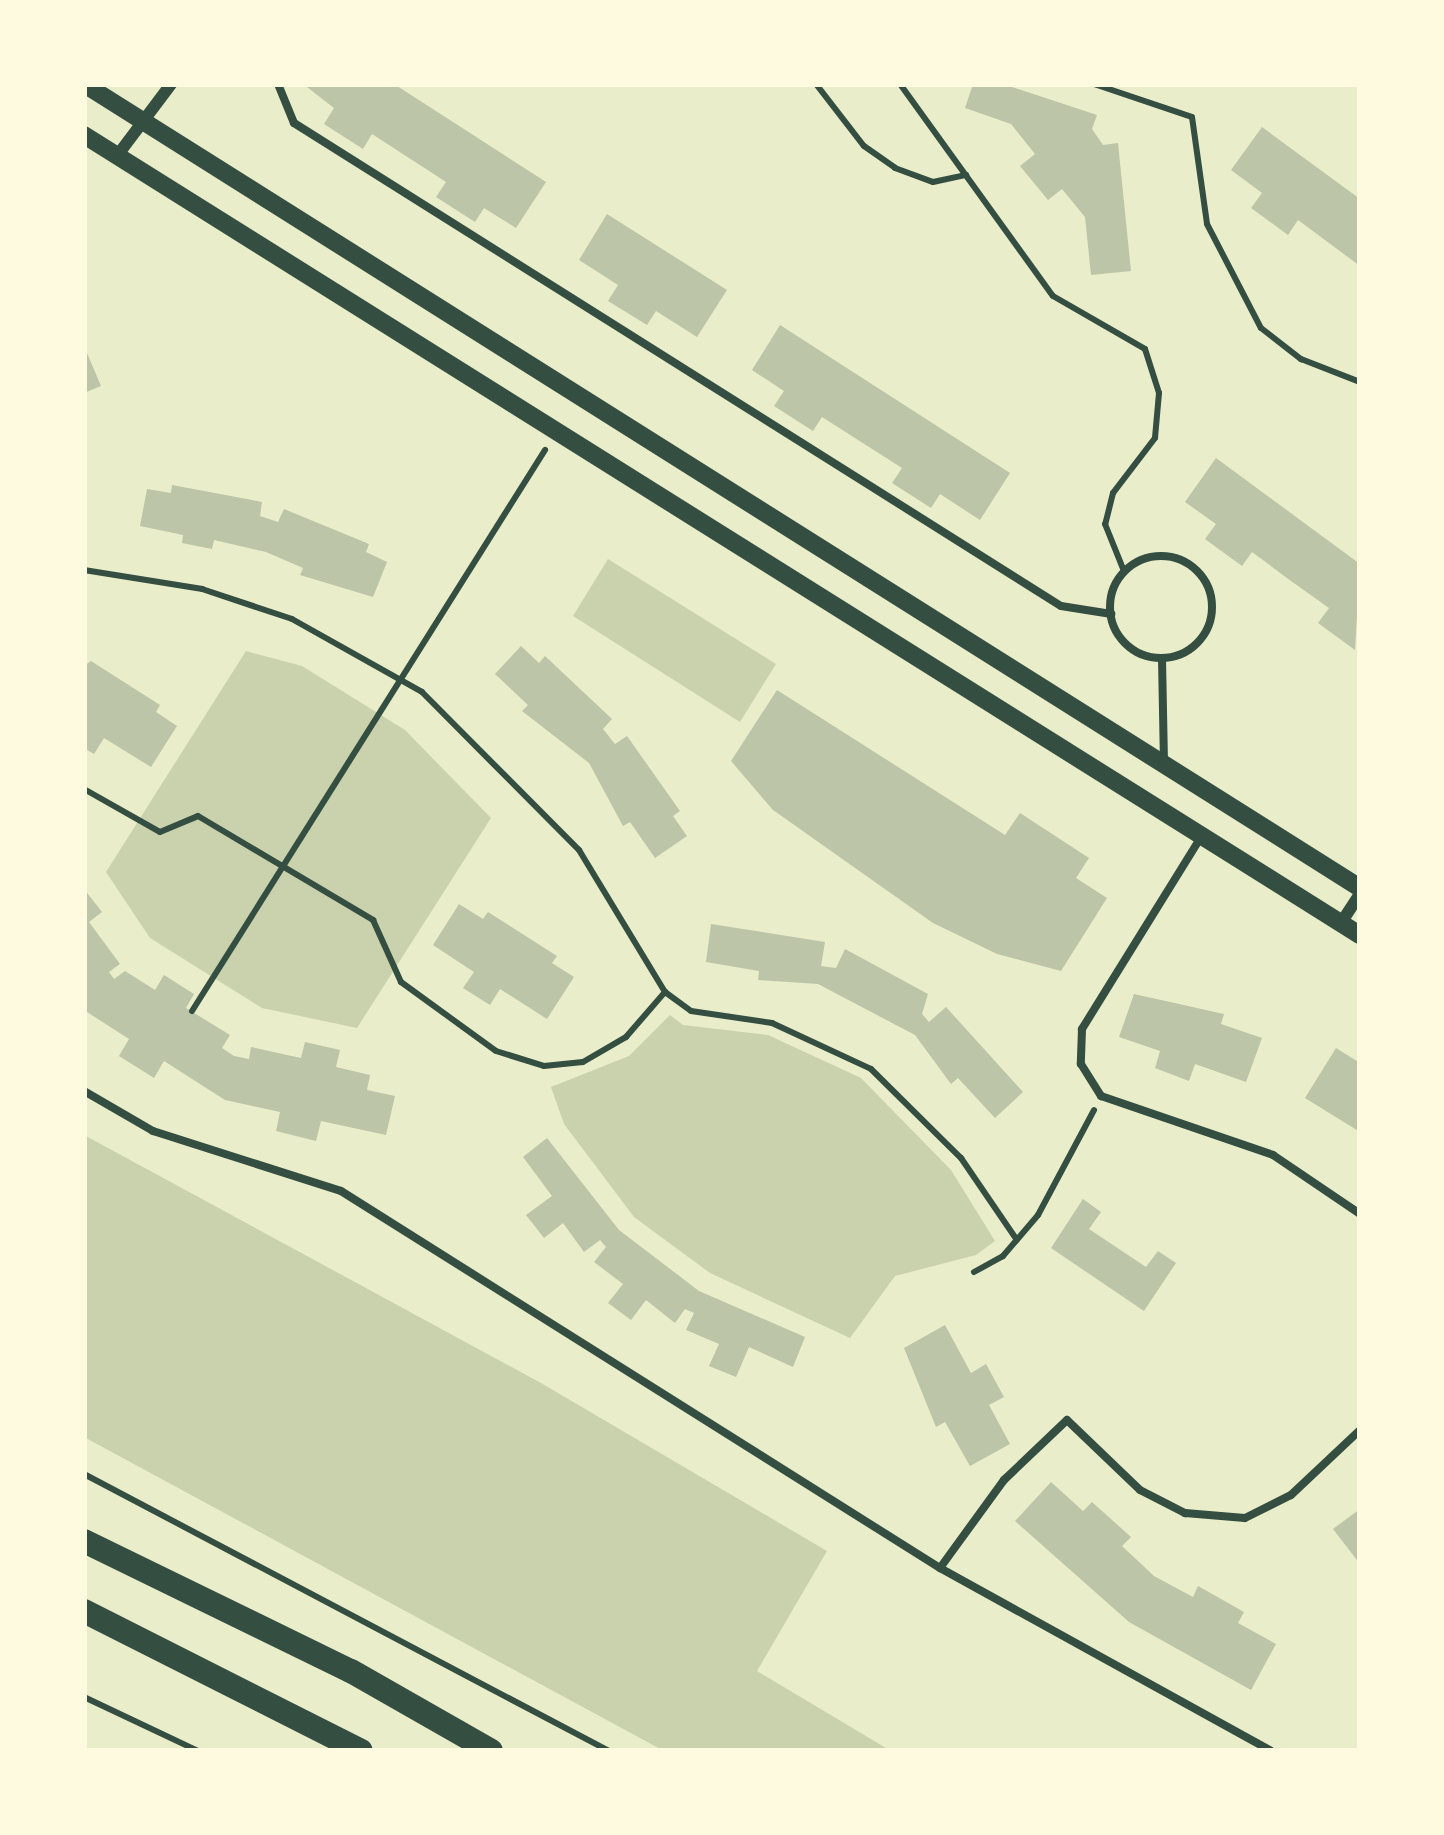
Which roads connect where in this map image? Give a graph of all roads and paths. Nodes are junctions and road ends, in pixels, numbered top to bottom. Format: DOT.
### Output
graph roads {
  1 [pos="84,84"];
  2 [pos="171,84"];
  3 [pos="278,84"];
  4 [pos="816,84"];
  5 [pos="901,84"];
  6 [pos="1094,84"];
  7 [pos="142,121"];
  8 [pos="84,136"];
  9 [pos="117,156"];
  10 [pos="966,176"];
  11 [pos="1360,382"];
  12 [pos="557,432"];
  13 [pos="84,570"];
  14 [pos="1124,571"];
  15 [pos="1111,614"];
  16 [pos="1162,659"];
  17 [pos="397,678"];
  18 [pos="1164,764"];
  19 [pos="84,789"];
  20 [pos="1202,836"];
  21 [pos="284,863"];
  22 [pos="1360,891"];
  23 [pos="1340,922"];
  24 [pos="1360,935"];
  25 [pos="665,992"];
  26 [pos="192,1011"];
  27 [pos="84,1091"];
  28 [pos="1101,1096"];
  29 [pos="1360,1214"];
  30 [pos="1017,1240"];
  31 [pos="974,1272"];
  32 [pos="1360,1430"];
  33 [pos="84,1474"];
  34 [pos="84,1541"];
  35 [pos="940,1568"];
  36 [pos="84,1611"];
  37 [pos="84,1697"];
  38 [pos="172,1738"];
  39 [pos="350,1748"];
  40 [pos="183,1751"];
  41 [pos="198,1751"];
  42 [pos="491,1751"];
  43 [pos="609,1751"];
  44 [pos="1271,1751"];
  1 -- 7 [label="street"];
  2 -- 7 [label="street"];
  3 -- 15 [label="lane"];
  4 -- 10 [label="path"];
  5 -- 10 [label="path"];
  6 -- 11 [label="path"];
  7 -- 9 [label="street"];
  7 -- 18 [label="street"];
  8 -- 9 [label="street"];
  9 -- 12 [label="street"];
  10 -- 14 [label="path"];
  12 -- 17 [label="path"];
  12 -- 20 [label="street"];
  13 -- 17 [label="path"];
  14 -- 15 [label="lane"];
  14 -- 16 [label="lane"];
  15 -- 16 [label="lane"];
  16 -- 18 [label="lane"];
  17 -- 21 [label="path"];
  17 -- 25 [label="path"];
  18 -- 22 [label="street"];
  19 -- 21 [label="path"];
  20 -- 23 [label="street"];
  20 -- 28 [label="lane"];
  21 -- 25 [label="path"];
  21 -- 26 [label="path"];
  22 -- 23 [label="street"];
  23 -- 24 [label="street"];
  25 -- 30 [label="path"];
  27 -- 35 [label="lane"];
  28 -- 29 [label="lane"];
  28 -- 30 [label="path"];
  30 -- 31 [label="path"];
  32 -- 35 [label="lane"];
  33 -- 43 [label="path"];
  34 -- 42 [label="highway"];
  35 -- 44 [label="lane"];
  36 -- 39 [label="highway"];
  37 -- 38 [label="path"];
  38 -- 40 [label="path"];
  38 -- 41 [label="path"];
}
